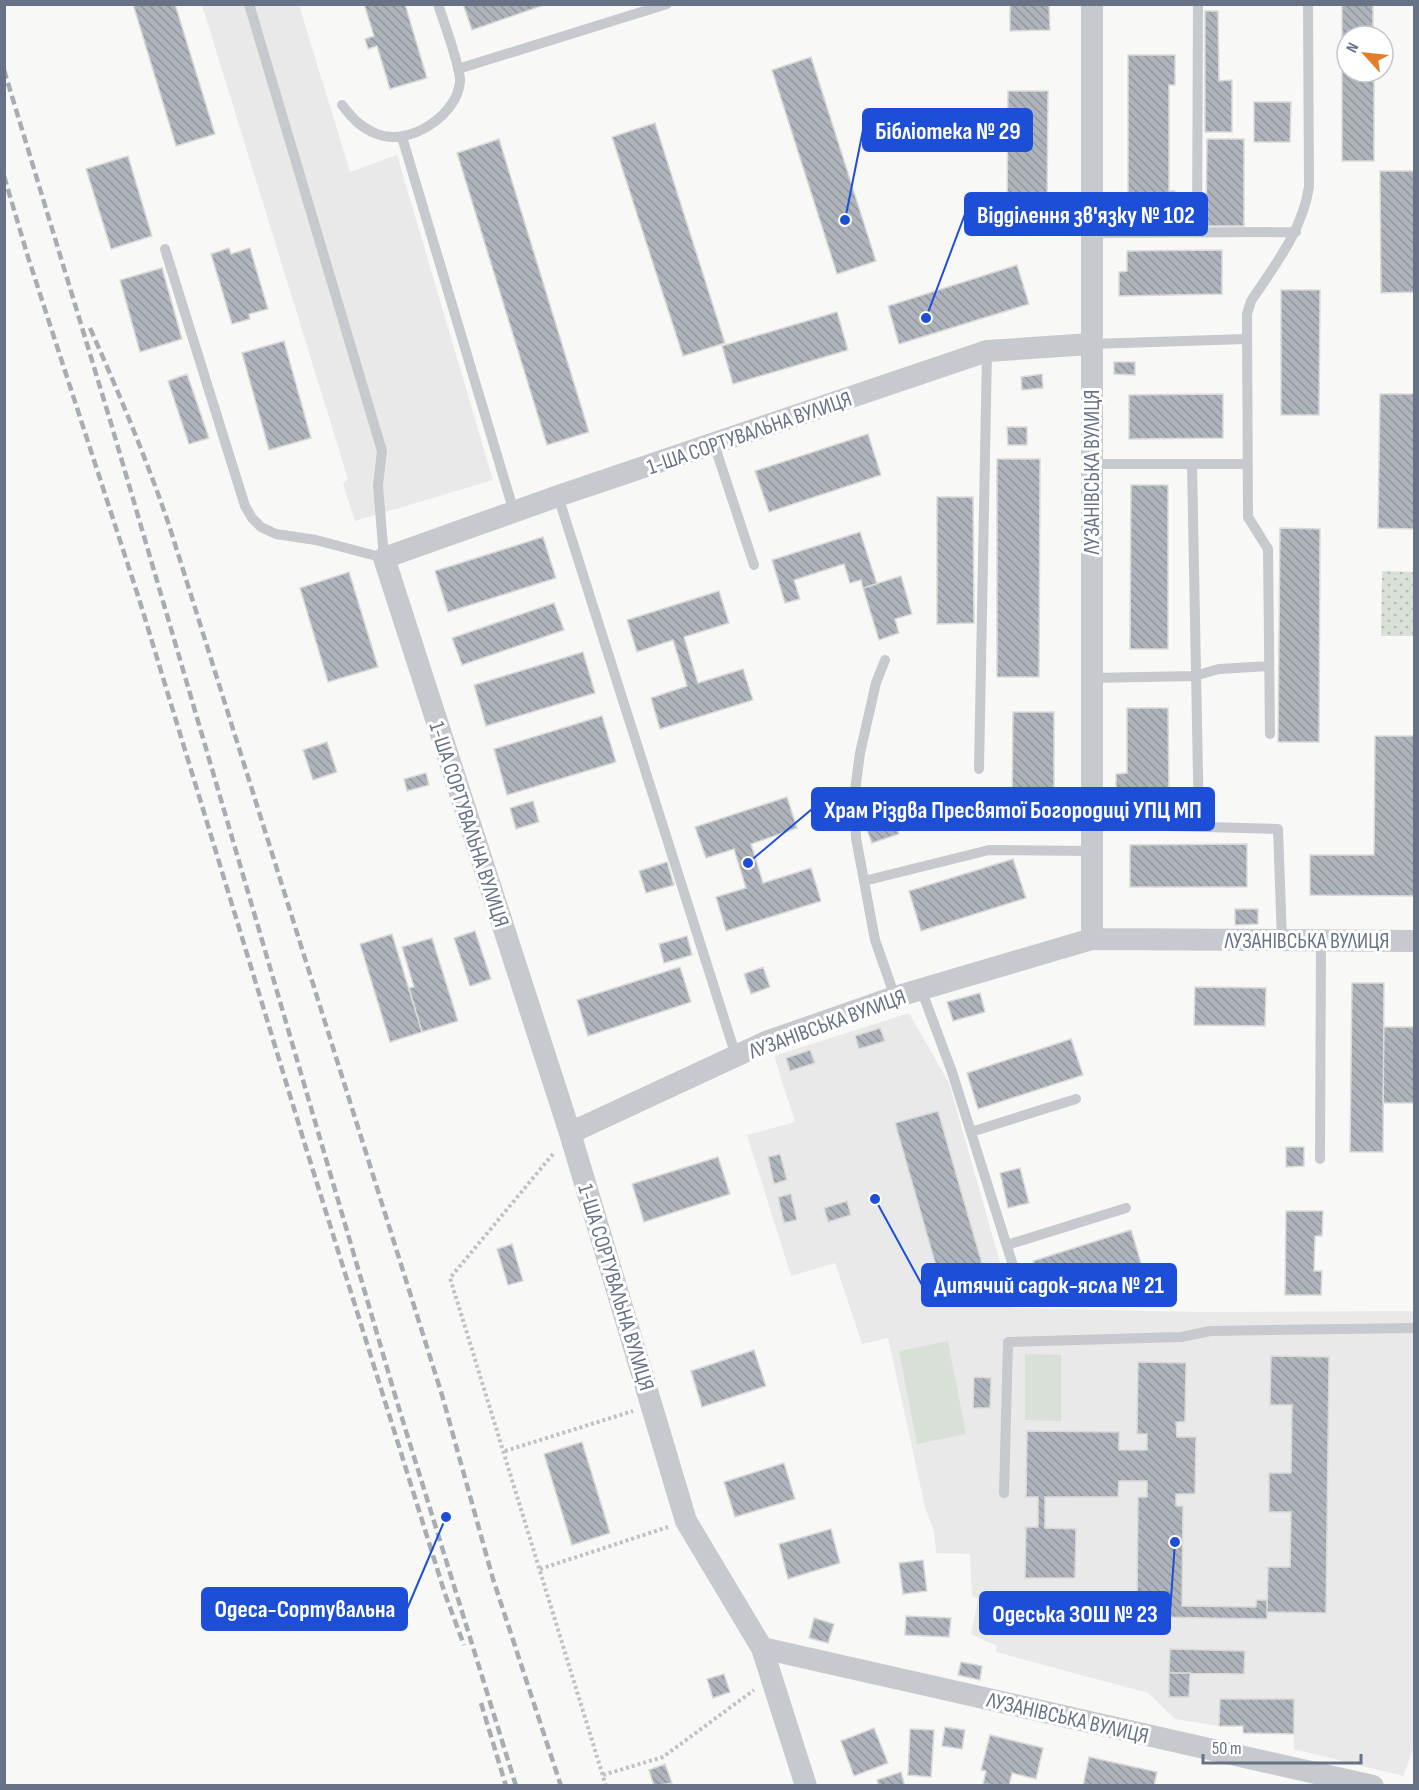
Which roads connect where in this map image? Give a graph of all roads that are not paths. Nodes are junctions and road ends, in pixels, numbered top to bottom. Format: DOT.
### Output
graph roads {
  1 [pos="249,4"];
  2 [pos="438,4"];
  3 [pos="667,4"];
  4 [pos="1092,4"];
  5 [pos="1198,4"];
  6 [pos="1308,4"];
  7 [pos="458,69"];
  8 [pos="342,105"];
  9 [pos="402,137"];
  10 [pos="1296,232"];
  11 [pos="1091,233"];
  12 [pos="1197,233"];
  13 [pos="165,249"];
  14 [pos="1246,339"];
  15 [pos="1091,345"];
  16 [pos="987,351"];
  17 [pos="714,444"];
  18 [pos="1091,464"];
  19 [pos="1192,464"];
  20 [pos="1247,464"];
  21 [pos="558,496"];
  22 [pos="514,512"];
  23 [pos="384,558"];
  24 [pos="754,565"];
  25 [pos="885,660"];
  26 [pos="1269,666"];
  27 [pos="1194,676"];
  28 [pos="1092,678"];
  29 [pos="1270,734"];
  30 [pos="979,769"];
  31 [pos="1092,824"];
  32 [pos="1198,827"];
  33 [pos="1092,851"];
  34 [pos="864,881"];
  35 [pos="1092,939"];
  36 [pos="1282,940"];
  37 [pos="1321,940"];
  38 [pos="1414,941"];
  39 [pos="921,988"];
  40 [pos="895,997"];
  41 [pos="736,1056"];
  42 [pos="1076,1099"];
  43 [pos="971,1132"];
  44 [pos="570,1133"];
  45 [pos="1320,1159"];
  46 [pos="1126,1208"];
  47 [pos="1007,1245"];
  48 [pos="1021,1291"];
  49 [pos="1414,1329"];
  50 [pos="1004,1493"];
  51 [pos="762,1648"];
  52 [pos="806,1785"];
  53 [pos="1373,1785"];
  1 -- 23 [label="lane"];
  2 -- 7 [label="lane"];
  3 -- 7 [label="lane"];
  4 -- 11 [label="street, ЛУЗАНІВСЬКА ВУЛИЦЯ"];
  5 -- 12 [label="lane"];
  6 -- 10 [label="lane"];
  7 -- 9 [label="lane"];
  8 -- 9 [label="lane"];
  9 -- 22 [label="lane"];
  10 -- 12 [label="lane"];
  10 -- 14 [label="lane"];
  11 -- 12 [label="lane"];
  11 -- 15 [label="street, ЛУЗАНІВСЬКА ВУЛИЦЯ"];
  13 -- 23 [label="lane"];
  14 -- 15 [label="lane"];
  14 -- 20 [label="lane"];
  15 -- 16 [label="street, 1-ША СОРТУВАЛЬНА ВУЛИЦЯ"];
  15 -- 18 [label="street, ЛУЗАНІВСЬКА ВУЛИЦЯ"];
  16 -- 17 [label="street, 1-ША СОРТУВАЛЬНА ВУЛИЦЯ"];
  16 -- 30 [label="lane"];
  17 -- 21 [label="street, 1-ША СОРТУВАЛЬНА ВУЛИЦЯ"];
  17 -- 24 [label="lane"];
  18 -- 19 [label="lane"];
  18 -- 28 [label="street, ЛУЗАНІВСЬКА ВУЛИЦЯ"];
  19 -- 20 [label="lane"];
  19 -- 27 [label="lane"];
  20 -- 26 [label="lane"];
  21 -- 22 [label="street, 1-ША СОРТУВАЛЬНА ВУЛИЦЯ"];
  21 -- 41 [label="lane"];
  22 -- 23 [label="street, 1-ША СОРТУВАЛЬНА ВУЛИЦЯ"];
  23 -- 44 [label="street, 1-ША СОРТУВАЛЬНА ВУЛИЦЯ"];
  25 -- 34 [label="lane"];
  26 -- 27 [label="lane"];
  26 -- 29 [label="lane"];
  27 -- 28 [label="lane"];
  27 -- 32 [label="lane"];
  28 -- 31 [label="street, ЛУЗАНІВСЬКА ВУЛИЦЯ"];
  31 -- 32 [label="lane"];
  31 -- 33 [label="street, ЛУЗАНІВСЬКА ВУЛИЦЯ"];
  32 -- 36 [label="lane"];
  33 -- 34 [label="lane"];
  33 -- 35 [label="street, ЛУЗАНІВСЬКА ВУЛИЦЯ"];
  34 -- 40 [label="lane"];
  35 -- 36 [label="street, ЛУЗАНІВСЬКА ВУЛИЦЯ"];
  35 -- 39 [label="street, ЛУЗАНІВСЬКА ВУЛИЦЯ"];
  36 -- 37 [label="street, ЛУЗАНІВСЬКА ВУЛИЦЯ"];
  37 -- 38 [label="street, ЛУЗАНІВСЬКА ВУЛИЦЯ"];
  37 -- 45 [label="lane"];
  39 -- 40 [label="street, ЛУЗАНІВСЬКА ВУЛИЦЯ"];
  39 -- 43 [label="lane"];
  40 -- 41 [label="street, ЛУЗАНІВСЬКА ВУЛИЦЯ"];
  41 -- 44 [label="street, ЛУЗАНІВСЬКА ВУЛИЦЯ"];
  42 -- 43 [label="lane"];
  43 -- 47 [label="lane"];
  44 -- 51 [label="street, 1-ША СОРТУВАЛЬНА ВУЛИЦЯ"];
  46 -- 47 [label="lane"];
  47 -- 48 [label="lane"];
  49 -- 50 [label="lane"];
  51 -- 52 [label="street, 1-ША СОРТУВАЛЬНА ВУЛИЦЯ"];
  51 -- 53 [label="street, ЛУЗАНІВСЬКА ВУЛИЦЯ"];
}
